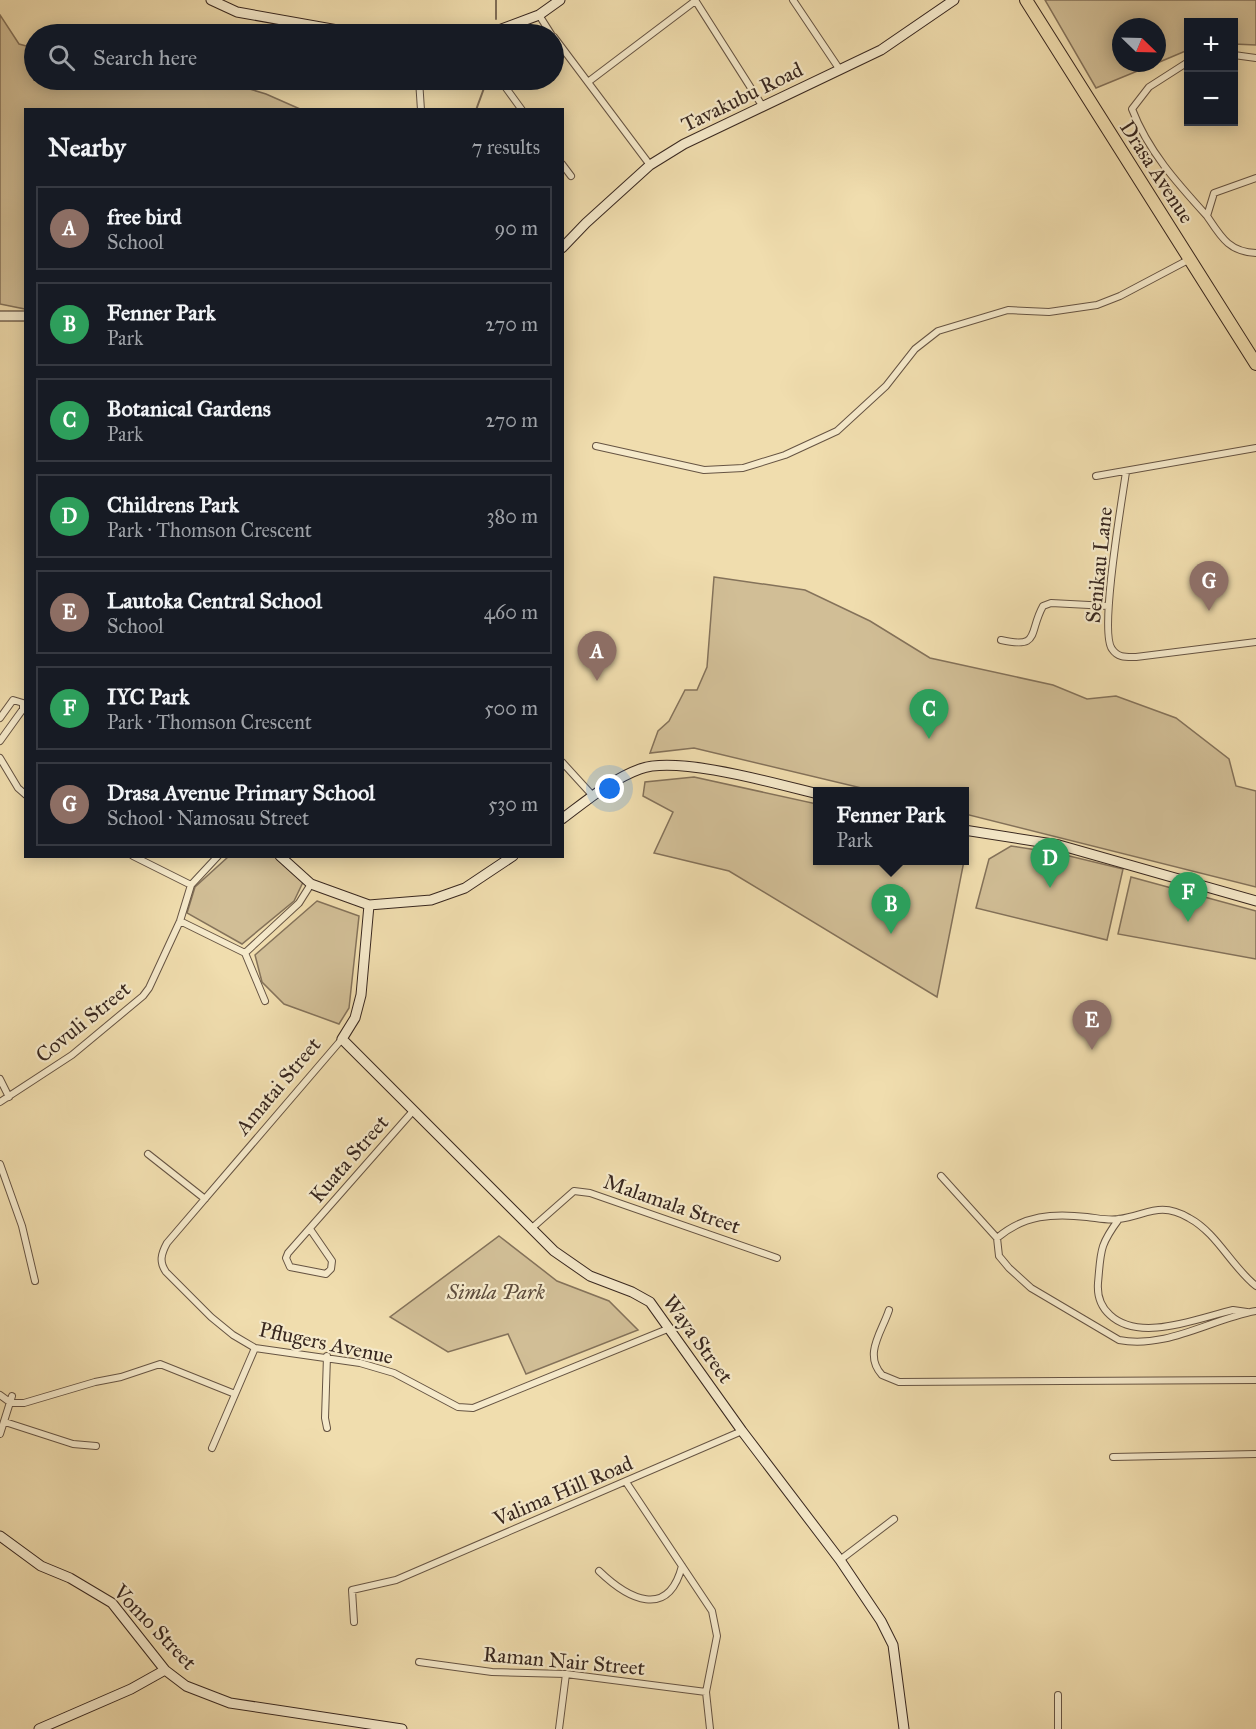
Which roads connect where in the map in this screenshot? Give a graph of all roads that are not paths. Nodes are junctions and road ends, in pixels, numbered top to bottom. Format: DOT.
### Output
graph roads {
  1 [pos="211,0"];
  2 [pos="560,0"];
  3 [pos="793,0"];
  4 [pos="954,0"];
  5 [pos="1026,0"];
  6 [pos="695,1"];
  7 [pos="539,15"];
  8 [pos="304,24"];
  9 [pos="520,24"];
  10 [pos="545,24"];
  11 [pos="564,51"];
  12 [pos="1238,56"];
  13 [pos="1256,58"];
  14 [pos="1184,65"];
  15 [pos="840,70"];
  16 [pos="588,82"];
  17 [pos="420,90"];
  18 [pos="507,90"];
  19 [pos="763,106"];
  20 [pos="422,108"];
  21 [pos="521,108"];
  22 [pos="651,165"];
  23 [pos="564,167"];
  24 [pos="571,176"];
  25 [pos="1256,178"];
  26 [pos="1207,216"];
  27 [pos="564,246"];
  28 [pos="1256,253"];
  29 [pos="1190,259"];
  30 [pos="0,316"];
  31 [pos="24,316"];
  32 [pos="1256,364"];
  33 [pos="596,446"];
  34 [pos="1256,448"];
  35 [pos="1126,472"];
  36 [pos="1096,476"];
  37 [pos="1108,606"];
  38 [pos="1001,640"];
  39 [pos="1256,642"];
  40 [pos="0,718"];
  41 [pos="0,741"];
  42 [pos="0,758"];
  43 [pos="564,764"];
  44 [pos="24,793"];
  45 [pos="813,793"];
  46 [pos="593,796"];
  47 [pos="564,818"];
  48 [pos="969,831"];
  49 [pos="138,858"];
  50 [pos="216,858"];
  51 [pos="282,858"];
  52 [pos="510,858"];
  53 [pos="311,884"];
  54 [pos="191,885"];
  55 [pos="1256,901"];
  56 [pos="369,905"];
  57 [pos="180,921"];
  58 [pos="245,953"];
  59 [pos="265,1001"];
  60 [pos="342,1038"];
  61 [pos="0,1079"];
  62 [pos="9,1097"];
  63 [pos="0,1102"];
  64 [pos="413,1111"];
  65 [pos="148,1154"];
  66 [pos="0,1164"];
  67 [pos="941,1176"];
  68 [pos="205,1199"];
  69 [pos="1119,1220"];
  70 [pos="532,1228"];
  71 [pos="310,1229"];
  72 [pos="997,1238"];
  73 [pos="777,1258"];
  74 [pos="162,1266"];
  75 [pos="35,1281"];
  76 [pos="1256,1286"];
  77 [pos="889,1310"];
  78 [pos="1256,1311"];
  79 [pos="1248,1312"];
  80 [pos="670,1328"];
  81 [pos="255,1348"];
  82 [pos="327,1356"];
  83 [pos="1256,1380"];
  84 [pos="235,1394"];
  85 [pos="0,1395"];
  86 [pos="11,1399"];
  87 [pos="5,1422"];
  88 [pos="327,1428"];
  89 [pos="742,1431"];
  90 [pos="0,1434"];
  91 [pos="96,1446"];
  92 [pos="213,1448"];
  93 [pos="1256,1454"];
  94 [pos="1113,1457"];
  95 [pos="627,1482"];
  96 [pos="894,1519"];
  97 [pos="0,1536"];
  98 [pos="840,1560"];
  99 [pos="682,1566"];
  100 [pos="599,1571"];
  101 [pos="354,1622"];
  102 [pos="419,1662"];
  103 [pos="165,1670"];
  104 [pos="566,1674"];
  105 [pos="706,1692"];
  106 [pos="1058,1695"];
  107 [pos="39,1729"];
  108 [pos="402,1729"];
  109 [pos="559,1729"];
  110 [pos="710,1729"];
  111 [pos="902,1729"];
  112 [pos="1058,1729"];
  1 -- 8 [label="main road"];
  2 -- 7 [label="main road"];
  3 -- 15 [label="street"];
  4 -- 15 [label="main road, Tavakubu Road"];
  5 -- 29 [label="highway, Drasa Avenue"];
  6 -- 16 [label="street"];
  6 -- 19 [label="street"];
  7 -- 9 [label="main road"];
  7 -- 10 [label="street"];
  11 -- 16 [label="street"];
  12 -- 13 [label="street"];
  14 -- 26 [label="street"];
  15 -- 19 [label="main road, Tavakubu Road"];
  16 -- 22 [label="street"];
  17 -- 20 [label="street"];
  18 -- 21 [label="street"];
  19 -- 22 [label="main road, Tavakubu Road"];
  22 -- 27 [label="main road, Tavakubu Road"];
  23 -- 24 [label="street"];
  25 -- 26 [label="street"];
  26 -- 28 [label="street"];
  29 -- 32 [label="highway, Drasa Avenue"];
  29 -- 33 [label="street"];
  30 -- 31 [label="main road"];
  34 -- 35 [label="street"];
  35 -- 36 [label="street"];
  35 -- 37 [label="street, Senikau Lane"];
  37 -- 38 [label="street"];
  37 -- 39 [label="street, Senikau Lane"];
  40 -- 41 [label="street"];
  42 -- 44 [label="street"];
  43 -- 46 [label="street"];
  45 -- 46 [label="main road"];
  46 -- 47 [label="main road"];
  48 -- 55 [label="main road"];
  49 -- 54 [label="street"];
  50 -- 54 [label="street, Covuli Street"];
  51 -- 53 [label="main road"];
  52 -- 56 [label="main road"];
  53 -- 56 [label="main road"];
  53 -- 58 [label="street"];
  54 -- 57 [label="street, Covuli Street"];
  56 -- 60 [label="main road, Amatai Street"];
  57 -- 58 [label="street"];
  57 -- 62 [label="street, Covuli Street"];
  58 -- 59 [label="street"];
  60 -- 64 [label="main road, Waya Street"];
  60 -- 68 [label="street, Amatai Street"];
  61 -- 62 [label="street"];
  62 -- 63 [label="street, Covuli Street"];
  64 -- 70 [label="main road, Waya Street"];
  64 -- 71 [label="street, Kuata Street"];
  65 -- 68 [label="street"];
  66 -- 75 [label="street"];
  67 -- 72 [label="street"];
  68 -- 74 [label="street, Amatai Street"];
  69 -- 72 [label="street"];
  69 -- 76 [label="street"];
  69 -- 79 [label="street"];
  70 -- 73 [label="street, Malamala Street"];
  70 -- 80 [label="main road, Waya Street"];
  71 -- 71 [label="street, Kuata Street"];
  72 -- 79 [label="street"];
  74 -- 81 [label="street, Pflugers Avenue"];
  77 -- 83 [label="street"];
  78 -- 79 [label="street"];
  80 -- 82 [label="street, Pflugers Avenue"];
  80 -- 89 [label="main road, Waya Street"];
  81 -- 82 [label="street, Pflugers Avenue"];
  81 -- 84 [label="street"];
  82 -- 88 [label="street"];
  84 -- 86 [label="street"];
  84 -- 92 [label="street"];
  85 -- 86 [label="street"];
  86 -- 87 [label="street"];
  87 -- 90 [label="street"];
  87 -- 91 [label="street"];
  89 -- 95 [label="street, Valima Hill Road"];
  89 -- 98 [label="main road, Waya Street"];
  93 -- 94 [label="street"];
  95 -- 99 [label="street"];
  95 -- 101 [label="street, Valima Hill Road"];
  96 -- 98 [label="street"];
  97 -- 103 [label="main road, Vomo Street"];
  98 -- 111 [label="main road, Waya Street"];
  99 -- 100 [label="street"];
  99 -- 105 [label="street"];
  102 -- 104 [label="street, Raman Nair Street"];
  103 -- 107 [label="main road"];
  103 -- 108 [label="main road, Vomo Street"];
  104 -- 105 [label="street, Raman Nair Street"];
  104 -- 109 [label="street"];
  105 -- 110 [label="street"];
  106 -- 112 [label="street"];
}
